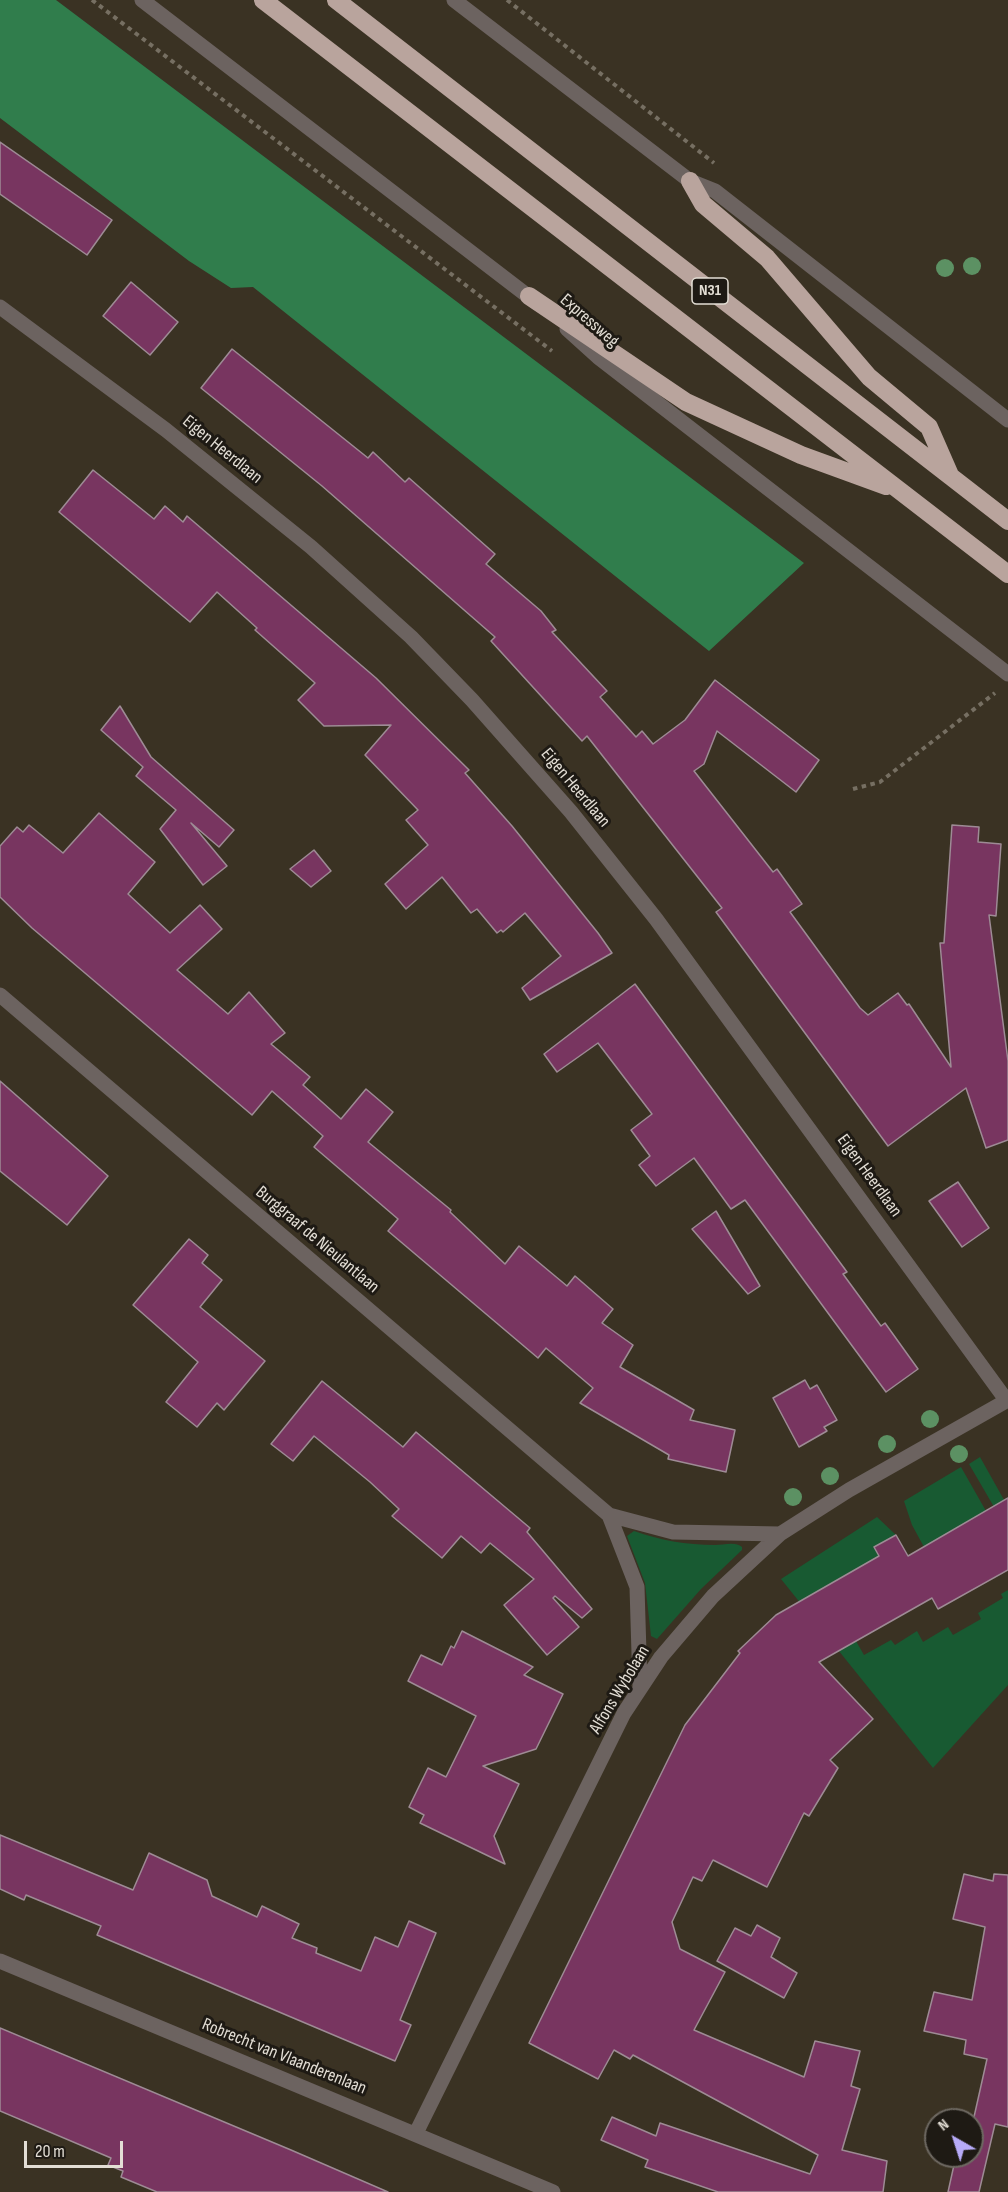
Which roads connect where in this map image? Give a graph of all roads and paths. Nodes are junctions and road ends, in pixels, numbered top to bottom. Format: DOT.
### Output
graph roads {
  1 [pos="142,0"];
  2 [pos="263,0"];
  3 [pos="336,0"];
  4 [pos="454,0"];
  5 [pos="690,181"];
  6 [pos="529,296"];
  7 [pos="0,307"];
  8 [pos="1008,420"];
  9 [pos="951,477"];
  10 [pos="903,492"];
  11 [pos="1008,521"];
  12 [pos="1008,573"];
  13 [pos="1008,674"];
  14 [pos="996,693"];
  15 [pos="853,789"];
  16 [pos="0,995"];
  17 [pos="1008,1401"];
  18 [pos="609,1515"];
  19 [pos="780,1534"];
  20 [pos="640,1687"];
  21 [pos="0,1961"];
  22 [pos="416,2133"];
  23 [pos="553,2192"];
  1 -- 6 [label="street, Expressweg"];
  2 -- 10 [label="highway, N31"];
  3 -- 9 [label="highway, N31"];
  4 -- 5 [label="street"];
  5 -- 8 [label="street"];
  5 -- 9 [label="highway"];
  6 -- 10 [label="highway"];
  6 -- 13 [label="street, Expressweg"];
  7 -- 17 [label="street, Eigen Heerdlaan"];
  9 -- 11 [label="highway, N31"];
  10 -- 12 [label="highway, N31"];
  14 -- 15 [label="path"];
  16 -- 18 [label="street, Burggraaf de Nieulantlaan"];
  17 -- 19 [label="street, Alfons Wybolaan"];
  18 -- 19 [label="street, Burggraaf de Nieulantlaan"];
  18 -- 20 [label="street, Burggraaf de Nieulantlaan"];
  19 -- 20 [label="street, Alfons Wybolaan"];
  20 -- 22 [label="street, Alfons Wybolaan"];
  21 -- 22 [label="street, Robrecht van Vlaanderenlaan"];
  22 -- 23 [label="street, Robrecht van Vlaanderenlaan"];
}
